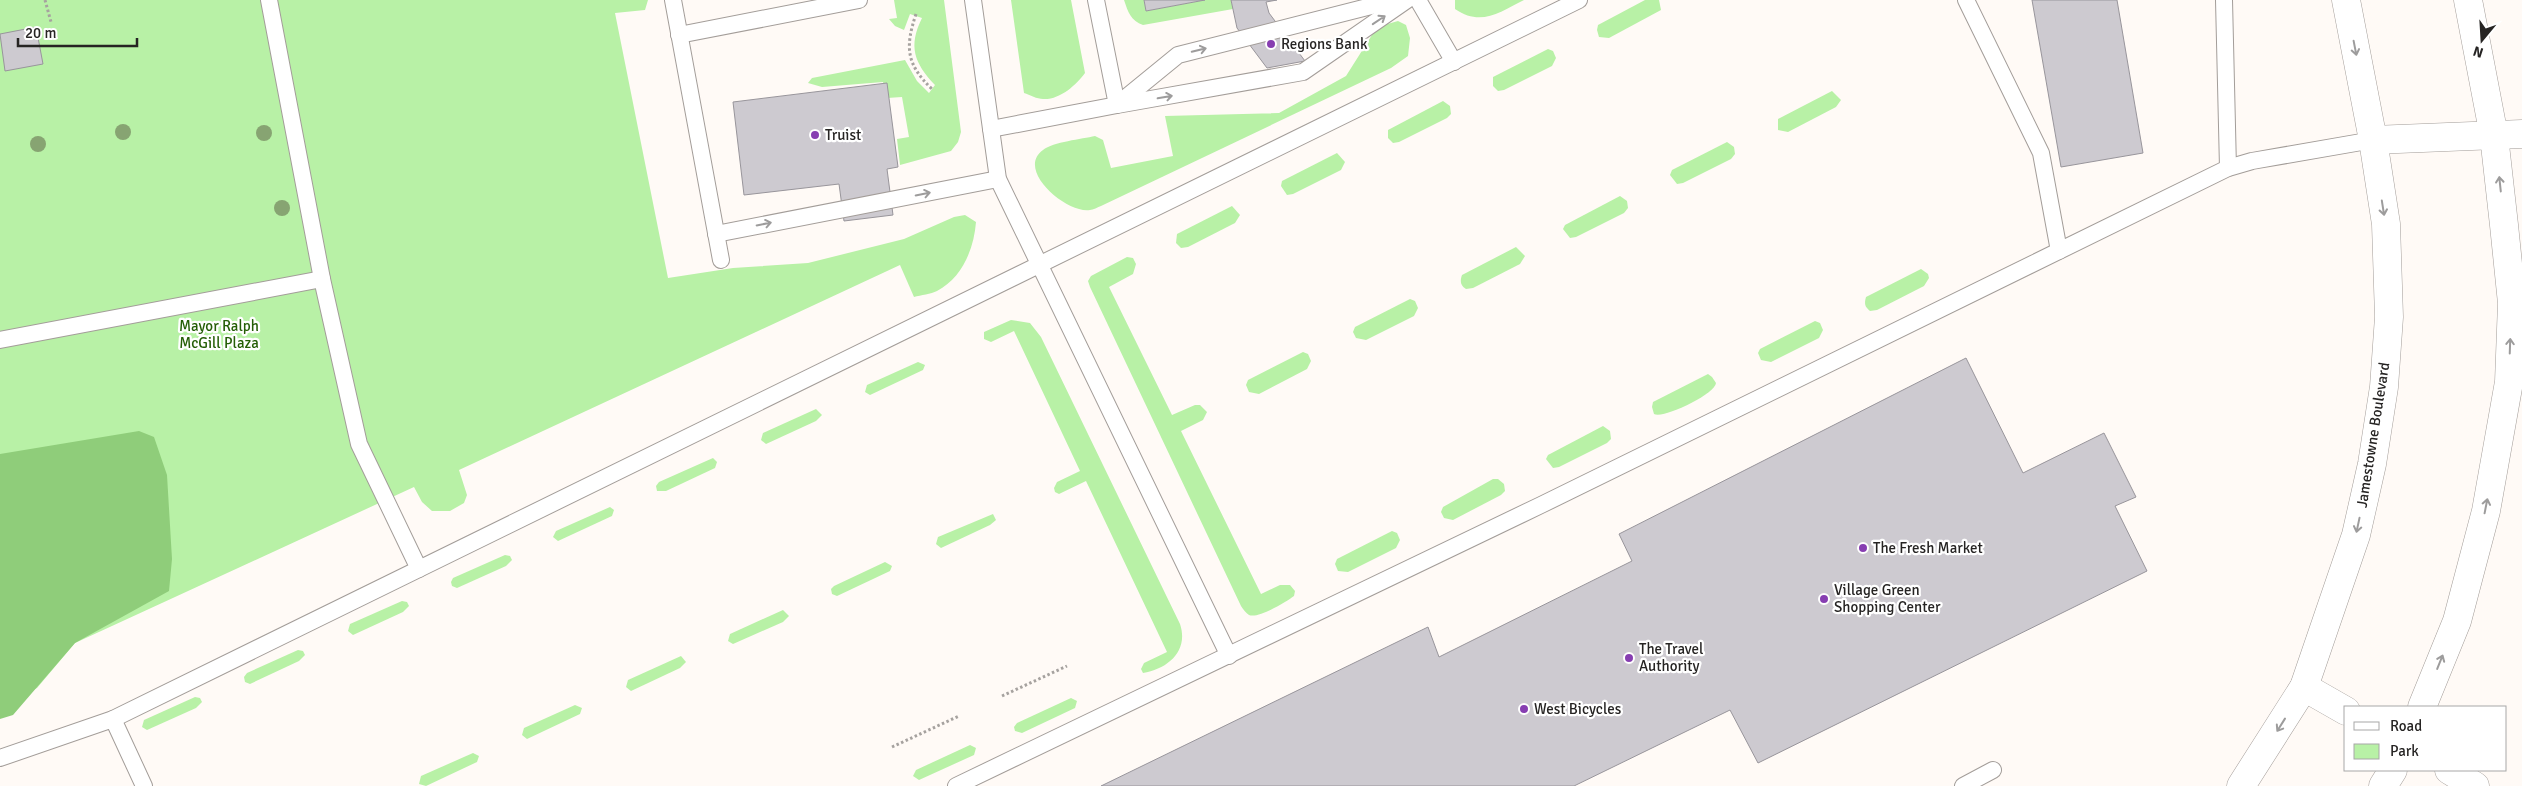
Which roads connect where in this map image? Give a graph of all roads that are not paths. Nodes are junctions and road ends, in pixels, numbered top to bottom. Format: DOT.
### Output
graph roads {
  1 [pos="269,0"];
  2 [pos="673,0"];
  3 [pos="859,0"];
  4 [pos="973,0"];
  5 [pos="1096,0"];
  6 [pos="1395,0"];
  7 [pos="1407,0"];
  8 [pos="1418,0"];
  9 [pos="1580,0"];
  10 [pos="1966,0"];
  11 [pos="2224,0"];
  12 [pos="2346,0"];
  13 [pos="2468,0"];
  14 [pos="679,35"];
  15 [pos="1454,62"];
  16 [pos="1117,105"];
  17 [pos="991,129"];
  18 [pos="2522,134"];
  19 [pos="2494,136"];
  20 [pos="2373,140"];
  21 [pos="2228,168"];
  22 [pos="998,179"];
  23 [pos="716,234"];
  24 [pos="2058,251"];
  25 [pos="720,260"];
  26 [pos="1038,266"];
  27 [pos="322,279"];
  28 [pos="0,340"];
  29 [pos="419,569"];
  30 [pos="1229,656"];
  31 [pos="2304,688"];
  32 [pos="2422,706"];
  33 [pos="2344,710"];
  34 [pos="112,719"];
  35 [pos="0,758"];
  36 [pos="1993,770"];
  37 [pos="2392,771"];
  38 [pos="2451,771"];
  39 [pos="144,786"];
  40 [pos="956,786"];
  41 [pos="1963,786"];
  42 [pos="2241,786"];
  43 [pos="2383,786"];
  44 [pos="2475,786"];
  1 -- 27 [label="lane"];
  2 -- 14 [label="lane"];
  3 -- 14 [label="lane"];
  4 -- 17 [label="lane"];
  5 -- 16 [label="lane"];
  16 -- 6 [label="lane, one-way"];
  16 -- 7 [label="lane, one-way"];
  8 -- 15 [label="lane"];
  9 -- 15 [label="lane"];
  10 -- 24 [label="lane"];
  11 -- 21 [label="lane"];
  12 -- 20 [label="street, Jamestowne Boulevard, one-way"];
  13 -- 19 [label="street"];
  14 -- 23 [label="lane"];
  15 -- 26 [label="lane"];
  16 -- 17 [label="lane"];
  17 -- 22 [label="lane"];
  18 -- 19 [label="street"];
  19 -- 20 [label="street"];
  32 -- 19 [label="street, one-way"];
  20 -- 21 [label="lane"];
  20 -- 31 [label="street, Jamestowne Boulevard, one-way"];
  21 -- 24 [label="lane"];
  23 -- 22 [label="lane, one-way"];
  22 -- 26 [label="lane"];
  23 -- 25 [label="lane"];
  24 -- 30 [label="lane"];
  26 -- 29 [label="lane"];
  26 -- 30 [label="lane"];
  27 -- 28 [label="lane"];
  27 -- 29 [label="lane"];
  29 -- 34 [label="lane"];
  30 -- 40 [label="lane"];
  31 -- 33 [label="street"];
  31 -- 42 [label="street, Jamestowne Boulevard, one-way"];
  34 -- 35 [label="lane"];
  34 -- 39 [label="lane"];
  36 -- 41 [label="lane"];
  37 -- 43 [label="street"];
  38 -- 44 [label="street"];
}
